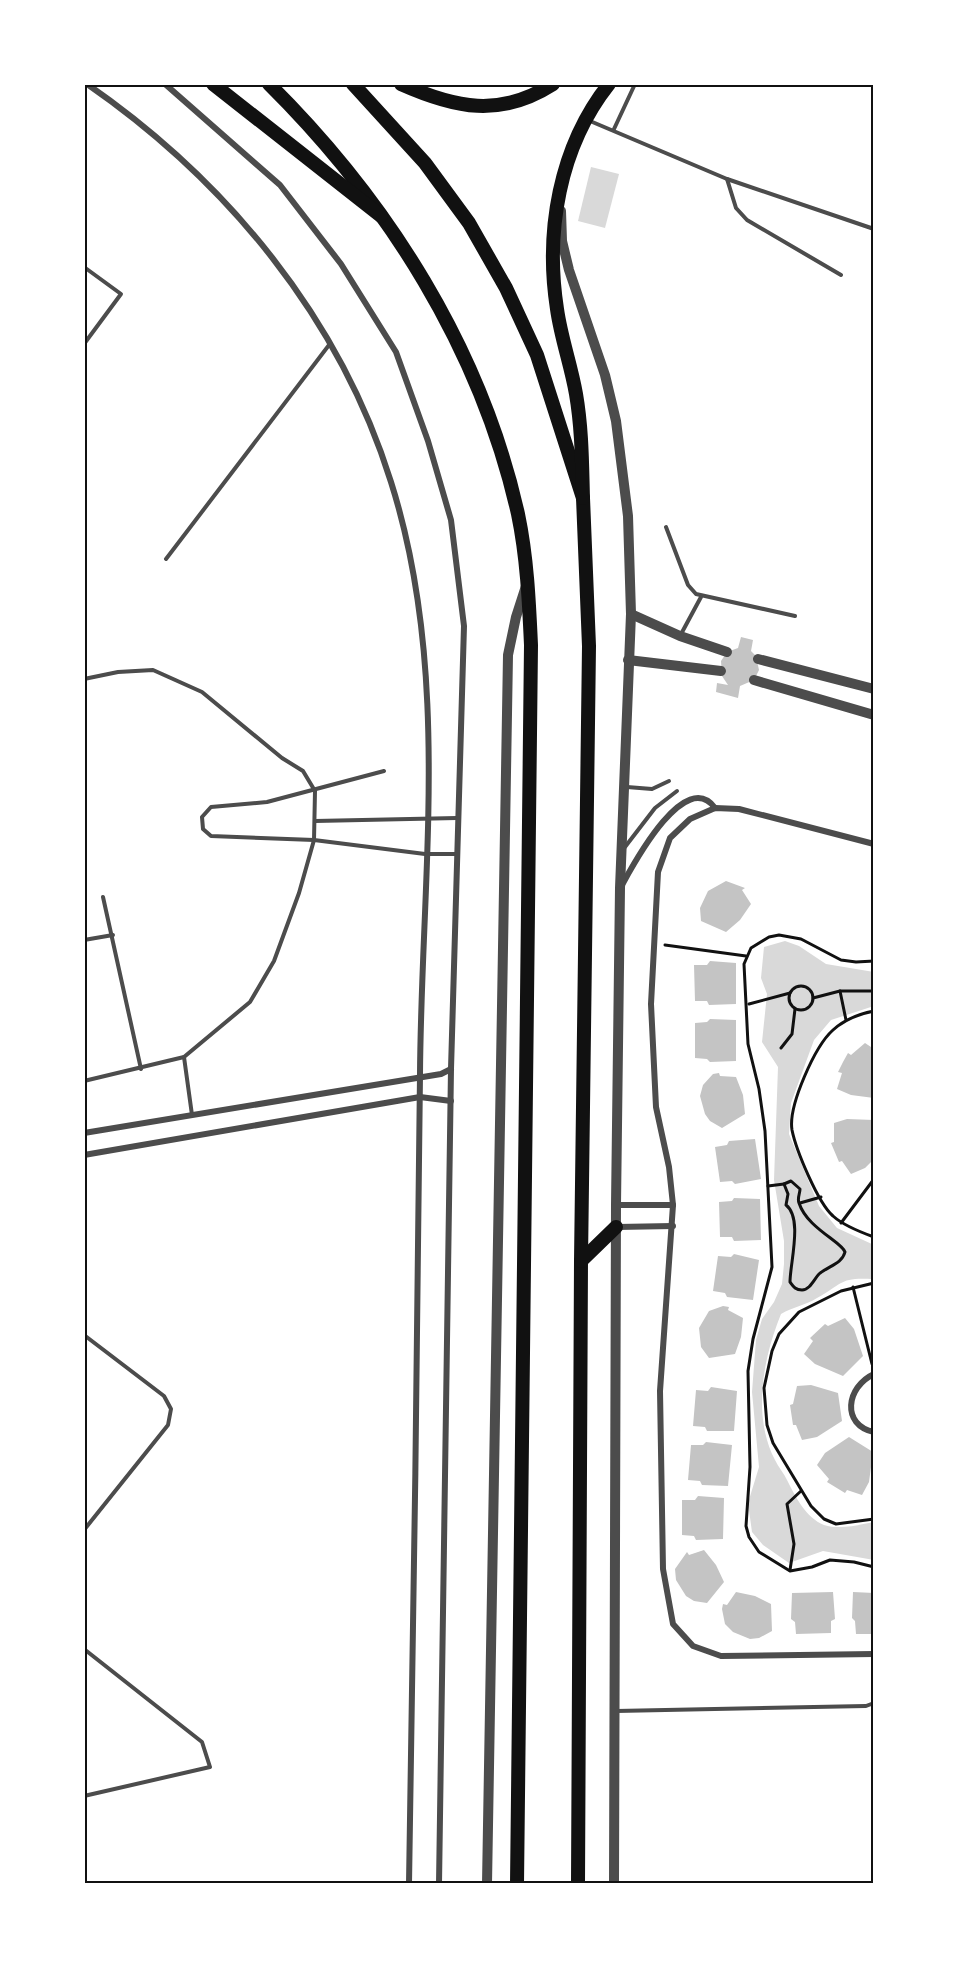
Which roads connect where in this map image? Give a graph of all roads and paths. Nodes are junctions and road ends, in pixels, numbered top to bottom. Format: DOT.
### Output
graph roads {
  1 [pos="87,84"];
  2 [pos="165,84"];
  3 [pos="213,84"];
  4 [pos="269,84"];
  5 [pos="353,84"];
  6 [pos="401,84"];
  7 [pos="553,84"];
  8 [pos="609,84"];
  9 [pos="635,84"];
  10 [pos="586,119"];
  11 [pos="614,129"];
  12 [pos="727,179"];
  13 [pos="560,189"];
  14 [pos="381,216"];
  15 [pos="874,229"];
  16 [pos="84,267"];
  17 [pos="841,275"];
  18 [pos="84,344"];
  19 [pos="330,344"];
  20 [pos="583,498"];
  21 [pos="666,527"];
  22 [pos="166,559"];
  23 [pos="528,580"];
  24 [pos="701,597"];
  25 [pos="631,614"];
  26 [pos="795,616"];
  27 [pos="680,636"];
  28 [pos="728,652"];
  29 [pos="758,659"];
  30 [pos="628,660"];
  31 [pos="721,671"];
  32 [pos="84,679"];
  33 [pos="754,680"];
  34 [pos="874,689"];
  35 [pos="874,715"];
  36 [pos="384,771"];
  37 [pos="669,781"];
  38 [pos="623,785"];
  39 [pos="315,791"];
  40 [pos="676,791"];
  41 [pos="715,808"];
  42 [pos="427,818"];
  43 [pos="457,818"];
  44 [pos="315,821"];
  45 [pos="314,840"];
  46 [pos="874,844"];
  47 [pos="621,852"];
  48 [pos="425,854"];
  49 [pos="455,854"];
  50 [pos="620,888"];
  51 [pos="103,897"];
  52 [pos="113,935"];
  53 [pos="84,940"];
  54 [pos="653,944"];
  55 [pos="746,956"];
  56 [pos="874,961"];
  57 [pos="840,991"];
  58 [pos="874,991"];
  59 [pos="790,993"];
  60 [pos="813,998"];
  61 [pos="748,1005"];
  62 [pos="795,1008"];
  63 [pos="874,1011"];
  64 [pos="846,1020"];
  65 [pos="781,1048"];
  66 [pos="184,1057"];
  67 [pos="141,1069"];
  68 [pos="451,1069"];
  69 [pos="420,1076"];
  70 [pos="84,1081"];
  71 [pos="420,1097"];
  72 [pos="451,1101"];
  73 [pos="192,1116"];
  74 [pos="84,1133"];
  75 [pos="84,1155"];
  76 [pos="874,1179"];
  77 [pos="784,1184"];
  78 [pos="768,1186"];
  79 [pos="821,1197"];
  80 [pos="799,1203"];
  81 [pos="616,1205"];
  82 [pos="673,1205"];
  83 [pos="841,1223"];
  84 [pos="673,1226"];
  85 [pos="616,1227"];
  86 [pos="874,1237"];
  87 [pos="581,1261"];
  88 [pos="874,1283"];
  89 [pos="853,1287"];
  90 [pos="84,1335"];
  91 [pos="874,1373"];
  92 [pos="874,1432"];
  93 [pos="801,1491"];
  94 [pos="874,1519"];
  95 [pos="84,1530"];
  96 [pos="874,1567"];
  97 [pos="790,1571"];
  98 [pos="84,1649"];
  99 [pos="874,1654"];
  100 [pos="874,1703"];
  101 [pos="615,1711"];
  102 [pos="84,1796"];
  103 [pos="409,1884"];
  104 [pos="439,1884"];
  105 [pos="487,1884"];
  106 [pos="517,1884"];
  107 [pos="578,1884"];
  108 [pos="614,1884"];
  1 -- 19 [label="street"];
  2 -- 43 [label="street"];
  3 -- 14 [label="main road"];
  4 -- 14 [label="main road"];
  5 -- 20 [label="main road"];
  6 -- 7 [label="main road"];
  8 -- 10 [label="main road"];
  9 -- 11 [label="lane"];
  10 -- 11 [label="lane"];
  10 -- 13 [label="main road"];
  11 -- 12 [label="lane"];
  12 -- 15 [label="lane"];
  12 -- 17 [label="lane"];
  13 -- 20 [label="main road"];
  13 -- 25 [label="street"];
  14 -- 23 [label="main road"];
  16 -- 18 [label="lane"];
  19 -- 22 [label="lane"];
  19 -- 42 [label="street"];
  20 -- 87 [label="main road"];
  21 -- 24 [label="lane"];
  23 -- 105 [label="street"];
  23 -- 106 [label="main road"];
  24 -- 26 [label="lane"];
  24 -- 27 [label="lane"];
  25 -- 27 [label="street"];
  25 -- 30 [label="street"];
  27 -- 28 [label="street"];
  29 -- 34 [label="street"];
  30 -- 31 [label="street"];
  30 -- 38 [label="street"];
  32 -- 39 [label="lane"];
  33 -- 35 [label="street"];
  36 -- 39 [label="lane"];
  37 -- 38 [label="lane"];
  38 -- 47 [label="street"];
  39 -- 44 [label="lane"];
  39 -- 45 [label="lane"];
  40 -- 47 [label="lane"];
  41 -- 46 [label="street"];
  41 -- 50 [label="street"];
  41 -- 54 [label="street"];
  42 -- 43 [label="lane"];
  42 -- 44 [label="lane"];
  42 -- 48 [label="street"];
  43 -- 49 [label="street"];
  44 -- 45 [label="lane"];
  45 -- 48 [label="lane"];
  45 -- 66 [label="lane"];
  47 -- 50 [label="street"];
  48 -- 49 [label="lane"];
  48 -- 69 [label="street"];
  49 -- 68 [label="street"];
  50 -- 81 [label="street"];
  51 -- 52 [label="lane"];
  52 -- 53 [label="lane"];
  52 -- 67 [label="lane"];
  54 -- 55 [label="path"];
  54 -- 82 [label="street"];
  55 -- 56 [label="path"];
  55 -- 61 [label="path"];
  57 -- 58 [label="path"];
  57 -- 60 [label="path"];
  57 -- 64 [label="path"];
  59 -- 60 [label="path"];
  59 -- 61 [label="path"];
  59 -- 62 [label="path"];
  60 -- 62 [label="path"];
  61 -- 78 [label="path"];
  62 -- 65 [label="path"];
  63 -- 64 [label="path"];
  64 -- 79 [label="path"];
  66 -- 67 [label="lane"];
  66 -- 73 [label="lane"];
  67 -- 70 [label="lane"];
  68 -- 69 [label="street"];
  68 -- 72 [label="street"];
  69 -- 71 [label="street"];
  69 -- 73 [label="street"];
  71 -- 72 [label="street"];
  71 -- 75 [label="street"];
  71 -- 103 [label="street"];
  72 -- 104 [label="street"];
  73 -- 74 [label="street"];
  76 -- 83 [label="path"];
  77 -- 78 [label="path"];
  77 -- 80 [label="path"];
  77 -- 80 [label="path"];
  78 -- 97 [label="path"];
  79 -- 80 [label="path"];
  79 -- 83 [label="path"];
  81 -- 82 [label="street"];
  81 -- 85 [label="street"];
  82 -- 84 [label="street"];
  83 -- 86 [label="path"];
  84 -- 85 [label="street"];
  84 -- 99 [label="street"];
  85 -- 87 [label="main road"];
  85 -- 101 [label="street"];
  87 -- 107 [label="main road"];
  88 -- 89 [label="path"];
  89 -- 91 [label="path"];
  89 -- 93 [label="path"];
  90 -- 95 [label="lane"];
  91 -- 92 [label="street"];
  93 -- 94 [label="path"];
  93 -- 97 [label="path"];
  96 -- 97 [label="path"];
  98 -- 102 [label="lane"];
  100 -- 101 [label="lane"];
  101 -- 108 [label="street"];
}
